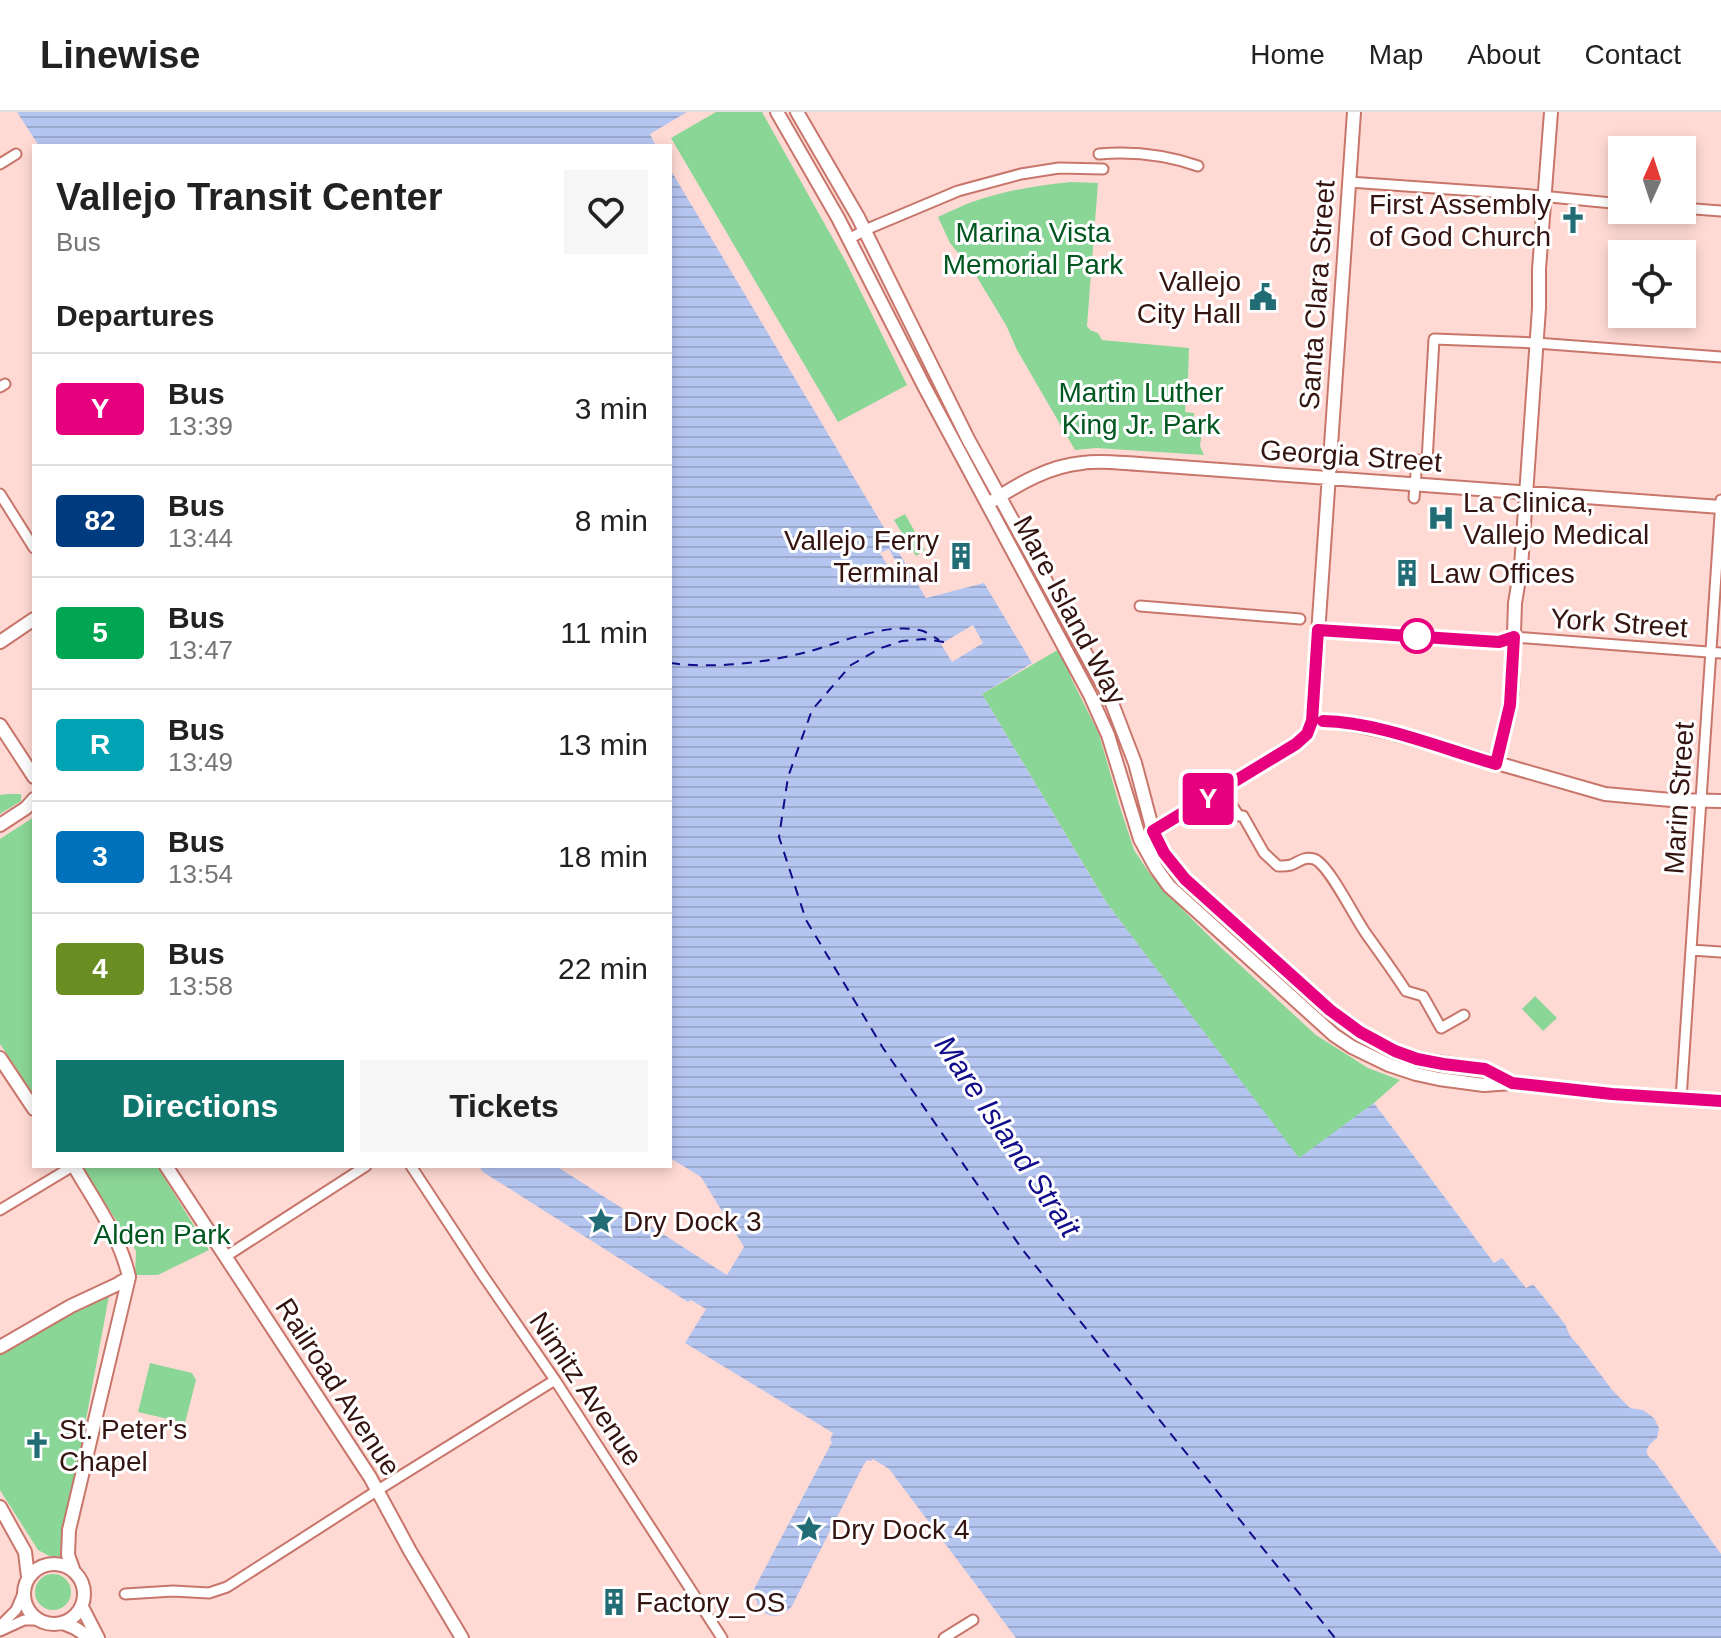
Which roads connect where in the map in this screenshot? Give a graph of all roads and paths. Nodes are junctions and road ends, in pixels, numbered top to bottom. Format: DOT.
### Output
graph roads {
  1 [pos="777,112"];
  2 [pos="797,112"];
  3 [pos="1354,112"];
  4 [pos="1551,112"];
  5 [pos="16,154"];
  6 [pos="1099,154"];
  7 [pos="0,164"];
  8 [pos="1198,166"];
  9 [pos="1103,169"];
  10 [pos="1349,182"];
  11 [pos="1544,196"];
  12 [pos="1608,203"];
  13 [pos="1696,209"];
  14 [pos="1721,211"];
  15 [pos="865,230"];
  16 [pos="849,239"];
  17 [pos="1536,343"];
  18 [pos="1721,357"];
  19 [pos="1329,478"];
  20 [pos="1415,484"];
  21 [pos="1526,492"];
  22 [pos="0,494"];
  23 [pos="1000,496"];
  24 [pos="1414,498"];
  25 [pos="1721,500"];
  26 [pos="987,505"];
  27 [pos="1721,506"];
  28 [pos="32,545"];
  29 [pos="1140,606"];
  30 [pos="1300,619"];
  31 [pos="32,620"];
  32 [pos="1514,637"];
  33 [pos="0,642"];
  34 [pos="1716,652"];
  35 [pos="1312,721"];
  36 [pos="0,725"];
  37 [pos="1496,764"];
  38 [pos="32,774"];
  39 [pos="1222,791"];
  40 [pos="1701,799"];
  41 [pos="32,801"];
  42 [pos="1721,801"];
  43 [pos="0,825"];
  44 [pos="1153,831"];
  45 [pos="1140,839"];
  46 [pos="1691,950"];
  47 [pos="1721,952"];
  48 [pos="1464,1015"];
  49 [pos="0,1058"];
  50 [pos="4,1075"];
  51 [pos="1512,1083"];
  52 [pos="1681,1099"];
  53 [pos="1721,1101"];
  54 [pos="32,1107"];
  55 [pos="70,1168"];
  56 [pos="74,1168"];
  57 [pos="167,1168"];
  58 [pos="363,1168"];
  59 [pos="412,1168"];
  60 [pos="0,1210"];
  61 [pos="225,1257"];
  62 [pos="129,1277"];
  63 [pos="0,1347"];
  64 [pos="555,1380"];
  65 [pos="378,1490"];
  66 [pos="0,1507"];
  67 [pos="20,1540"];
  68 [pos="52,1563"];
  69 [pos="73,1569"];
  70 [pos="28,1577"];
  71 [pos="24,1591"];
  72 [pos="125,1594"];
  73 [pos="82,1607"];
  74 [pos="40,1620"];
  75 [pos="973,1620"];
  76 [pos="63,1623"];
  77 [pos="0,1629"];
  78 [pos="90,1638"];
  79 [pos="98,1638"];
  80 [pos="462,1638"];
  81 [pos="722,1638"];
  82 [pos="944,1638"];
  1 -- 16 [label="main road, Mare Island Way"];
  2 -- 15 [label="main road, Mare Island Way"];
  3 -- 10 [label="main road, Santa Clara Street"];
  4 -- 11 [label="main road"];
  5 -- 7 [label="street"];
  6 -- 8 [label="street"];
  9 -- 15 [label="street"];
  10 -- 11 [label="street"];
  10 -- 19 [label="main road, Santa Clara Street"];
  11 -- 12 [label="street"];
  11 -- 17 [label="main road"];
  13 -- 14 [label="street"];
  15 -- 16 [label="street"];
  15 -- 23 [label="main road, Mare Island Way"];
  16 -- 26 [label="main road, Mare Island Way"];
  17 -- 18 [label="street"];
  17 -- 20 [label="street"];
  17 -- 21 [label="main road"];
  19 -- 20 [label="main road, Georgia Street"];
  19 -- 23 [label="main road, Georgia Street"];
  19 -- 35 [label="main road, Santa Clara Street"];
  20 -- 21 [label="main road, Georgia Street"];
  20 -- 24 [label="street"];
  21 -- 27 [label="main road, Georgia Street"];
  21 -- 32 [label="main road"];
  22 -- 28 [label="street"];
  23 -- 26 [label="main road, Georgia Street"];
  23 -- 44 [label="main road, Mare Island Way"];
  25 -- 27 [label="street, Marin Street"];
  26 -- 45 [label="main road, Mare Island Way"];
  27 -- 34 [label="street, Marin Street"];
  29 -- 30 [label="street"];
  31 -- 33 [label="main road"];
  32 -- 34 [label="street, York Street"];
  32 -- 37 [label="main road"];
  34 -- 40 [label="street, Marin Street"];
  35 -- 37 [label="main road"];
  35 -- 39 [label="main road"];
  36 -- 38 [label="main road"];
  37 -- 40 [label="main road"];
  39 -- 44 [label="main road"];
  39 -- 48 [label="street"];
  40 -- 42 [label="main road"];
  40 -- 46 [label="street, Marin Street"];
  41 -- 43 [label="main road"];
  44 -- 45 [label="main road"];
  44 -- 51 [label="main road, Mare Island Way"];
  45 -- 51 [label="main road, Mare Island Way"];
  46 -- 47 [label="street"];
  46 -- 52 [label="street, Marin Street"];
  49 -- 50 [label="main road"];
  50 -- 54 [label="main road"];
  51 -- 52 [label="main road"];
  52 -- 53 [label="main road"];
  55 -- 60 [label="street"];
  56 -- 62 [label="main road"];
  57 -- 61 [label="main road, Railroad Avenue"];
  58 -- 61 [label="street"];
  59 -- 64 [label="street, Nimitz Avenue"];
  61 -- 65 [label="main road, Railroad Avenue"];
  62 -- 63 [label="main road"];
  62 -- 69 [label="main road"];
  64 -- 65 [label="street"];
  64 -- 81 [label="street, Nimitz Avenue"];
  65 -- 72 [label="street"];
  65 -- 80 [label="main road, Railroad Avenue"];
  66 -- 67 [label="main road"];
  67 -- 68 [label="main road"];
  67 -- 70 [label="main road"];
  68 -- 69 [label="main road"];
  68 -- 70 [label="main road"];
  69 -- 73 [label="main road"];
  70 -- 71 [label="main road"];
  71 -- 74 [label="main road"];
  71 -- 77 [label="street"];
  73 -- 76 [label="main road"];
  73 -- 79 [label="main road"];
  74 -- 76 [label="main road"];
  74 -- 77 [label="street"];
  75 -- 82 [label="street"];
  76 -- 78 [label="main road"];
}
